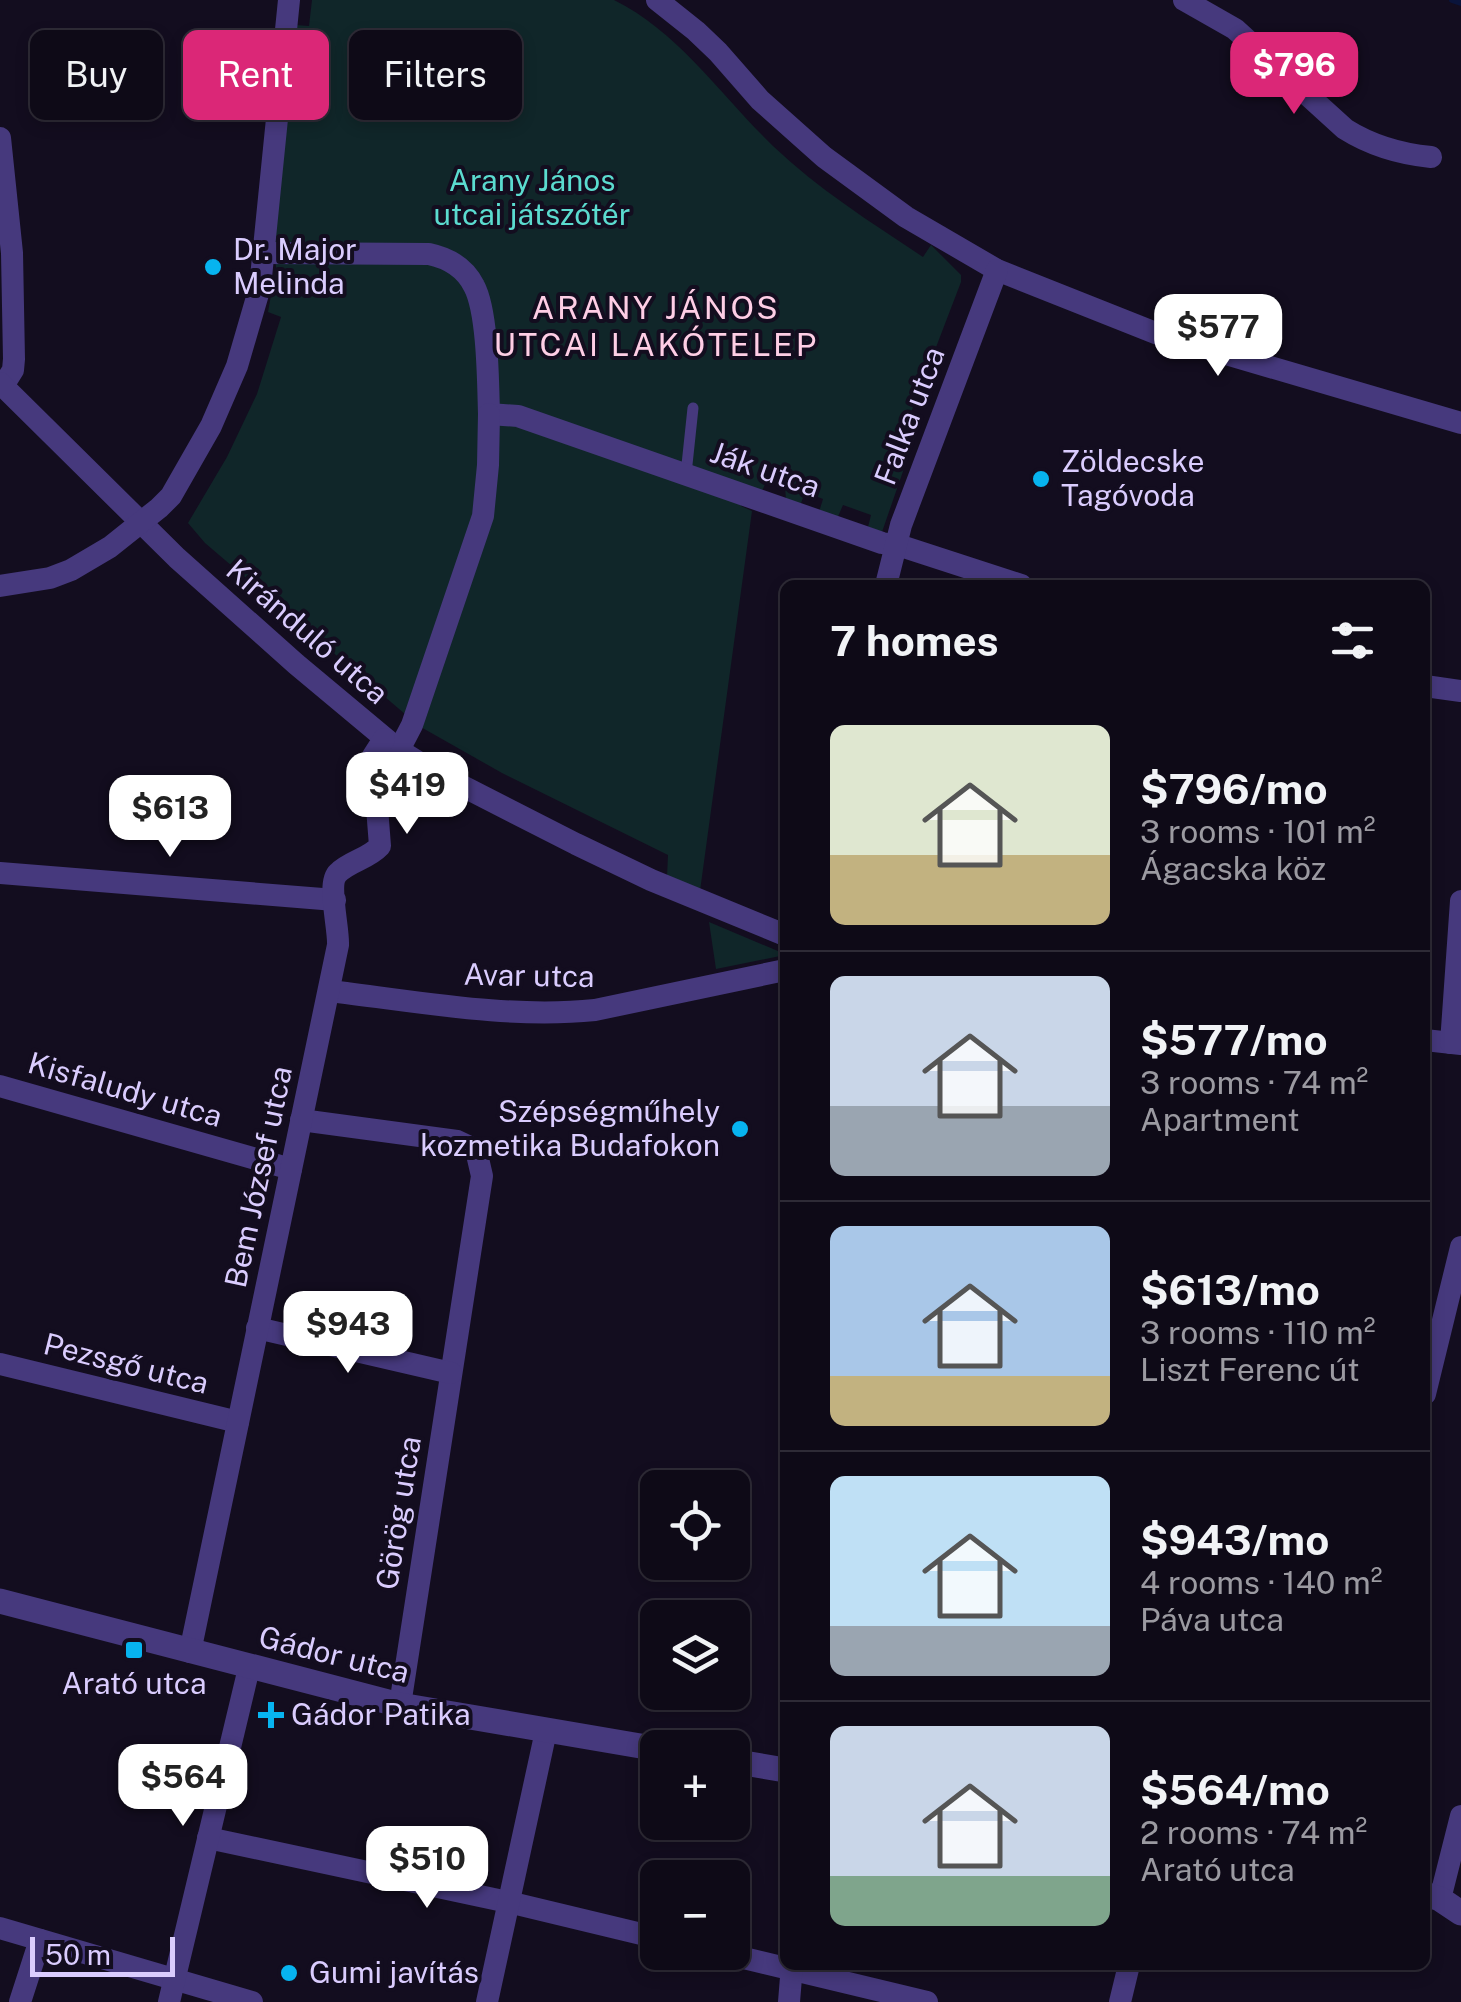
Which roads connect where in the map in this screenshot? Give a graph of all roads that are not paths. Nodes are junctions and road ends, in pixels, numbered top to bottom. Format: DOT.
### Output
graph roads {
  1 [pos="289,0"];
  2 [pos="657,0"];
  3 [pos="1184,0"];
  4 [pos="0,138"];
  5 [pos="1431,157"];
  6 [pos="264,253"];
  7 [pos="997,270"];
  8 [pos="1,384"];
  9 [pos="693,408"];
  10 [pos="489,414"];
  11 [pos="1461,423"];
  12 [pos="686,474"];
  13 [pos="140,522"];
  14 [pos="895,545"];
  15 [pos="887,580"];
  16 [pos="1005,580"];
  17 [pos="0,586"];
  18 [pos="1430,687"];
  19 [pos="1461,691"];
  20 [pos="392,745"];
  21 [pos="0,873"];
  22 [pos="335,900"];
  23 [pos="1461,900"];
  24 [pos="780,933"];
  25 [pos="780,971"];
  26 [pos="329,991"];
  27 [pos="1430,1040"];
  28 [pos="1456,1043"];
  29 [pos="0,1086"];
  30 [pos="302,1120"];
  31 [pos="291,1169"];
  32 [pos="1461,1247"];
  33 [pos="258,1328"];
  34 [pos="0,1364"];
  35 [pos="451,1374"];
  36 [pos="1430,1374"];
  37 [pos="238,1422"];
  38 [pos="0,1600"];
  39 [pos="190,1652"];
  40 [pos="249,1668"];
  41 [pos="400,1706"];
  42 [pos="546,1731"];
  43 [pos="640,1746"];
  44 [pos="750,1765"];
  45 [pos="780,1769"];
  46 [pos="1461,1816"];
  47 [pos="208,1838"];
  48 [pos="508,1902"];
  49 [pos="1442,1902"];
  50 [pos="0,1928"];
  51 [pos="640,1934"];
  52 [pos="40,1940"];
  53 [pos="750,1958"];
  54 [pos="780,1964"];
  55 [pos="792,1970"];
  56 [pos="804,1970"];
  57 [pos="1128,1970"];
  58 [pos="174,1978"];
  59 [pos="20,2002"];
  60 [pos="169,2002"];
  61 [pos="252,2002"];
  62 [pos="487,2002"];
  63 [pos="789,2002"];
  64 [pos="927,2002"];
  65 [pos="1120,2002"];
  1 -- 6 [label="street"];
  2 -- 7 [label="street"];
  3 -- 5 [label="street"];
  4 -- 8 [label="street"];
  6 -- 10 [label="street"];
  6 -- 13 [label="street"];
  7 -- 11 [label="street"];
  7 -- 14 [label="street, Falka utca"];
  8 -- 13 [label="street, Kiránduló utca"];
  9 -- 12 [label="lane"];
  10 -- 12 [label="street, Ják utca"];
  10 -- 20 [label="street"];
  12 -- 14 [label="street, Ják utca"];
  13 -- 17 [label="street"];
  13 -- 20 [label="street, Kiránduló utca"];
  14 -- 15 [label="street, Falka utca"];
  14 -- 16 [label="street, Ják utca"];
  18 -- 19 [label="street"];
  20 -- 22 [label="street"];
  20 -- 24 [label="street, Kiránduló utca"];
  21 -- 22 [label="street"];
  22 -- 26 [label="street, Bem József utca"];
  23 -- 28 [label="street"];
  25 -- 26 [label="street, Avar utca"];
  26 -- 30 [label="street, Bem József utca"];
  27 -- 28 [label="street"];
  29 -- 31 [label="street, Kisfaludy utca"];
  30 -- 31 [label="street, Bem József utca"];
  30 -- 35 [label="street, Görög utca"];
  31 -- 33 [label="street, Bem József utca"];
  32 -- 36 [label="street"];
  33 -- 35 [label="street"];
  33 -- 37 [label="street, Bem József utca"];
  34 -- 37 [label="street, Pezsgő utca"];
  35 -- 41 [label="street, Görög utca"];
  37 -- 39 [label="street, Bem József utca"];
  38 -- 39 [label="street, Gádor utca"];
  39 -- 40 [label="street, Gádor utca"];
  40 -- 41 [label="street, Gádor utca"];
  40 -- 47 [label="street"];
  41 -- 42 [label="street, Gádor utca"];
  42 -- 43 [label="street, Gádor utca"];
  42 -- 48 [label="street"];
  44 -- 45 [label="street"];
  46 -- 49 [label="street"];
  47 -- 48 [label="street"];
  47 -- 58 [label="street"];
  48 -- 51 [label="street"];
  48 -- 62 [label="street"];
  50 -- 52 [label="street"];
  52 -- 58 [label="street"];
  52 -- 59 [label="street"];
  53 -- 54 [label="street"];
  55 -- 63 [label="street"];
  56 -- 64 [label="street"];
  57 -- 65 [label="street"];
  58 -- 60 [label="street"];
  58 -- 61 [label="street"];
}
